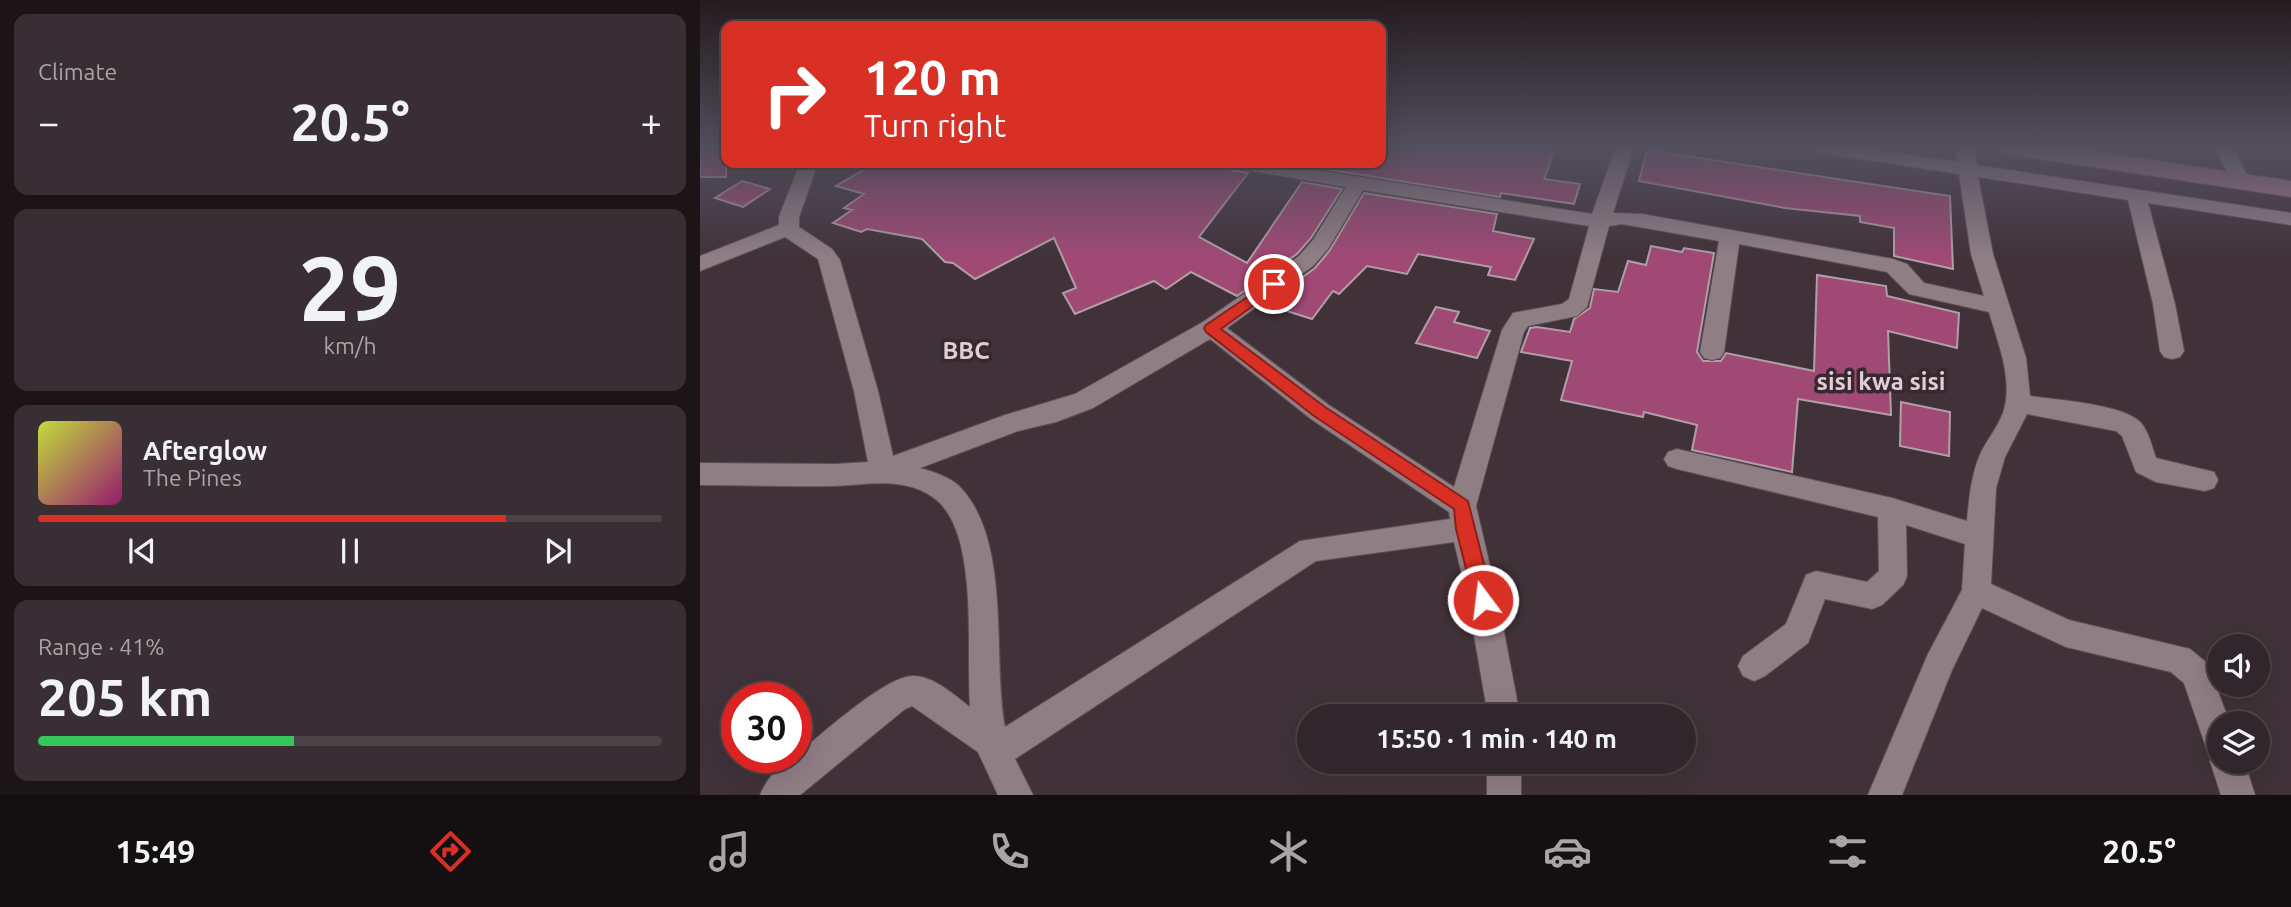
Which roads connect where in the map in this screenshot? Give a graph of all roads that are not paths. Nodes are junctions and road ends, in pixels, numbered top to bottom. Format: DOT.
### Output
graph roads {
  1 [pos="801,184"];
  2 [pos="1357,184"];
  3 [pos="1370,184"];
  4 [pos="1612,184"];
  5 [pos="1970,184"];
  6 [pos="2067,184"];
  7 [pos="2259,184"];
  8 [pos="2291,189"];
  9 [pos="2136,194"];
  10 [pos="2291,219"];
  11 [pos="1600,221"];
  12 [pos="789,228"];
  13 [pos="1730,237"];
  14 [pos="700,264"];
  15 [pos="2000,307"];
  16 [pos="1211,328"];
  17 [pos="2172,351"];
  18 [pos="1712,352"];
  19 [pos="2017,403"];
  20 [pos="1677,459"];
  21 [pos="882,471"];
  22 [pos="700,474"];
  23 [pos="2205,480"];
  24 [pos="1892,509"];
  25 [pos="1463,518"];
  26 [pos="1978,536"];
  27 [pos="1976,591"];
  28 [pos="1754,666"];
  29 [pos="1502,704"];
  30 [pos="2209,711"];
  31 [pos="994,747"];
  32 [pos="1504,774"];
  33 [pos="2231,774"];
  34 [pos="778,795"];
  35 [pos="1016,795"];
  36 [pos="1504,795"];
  37 [pos="1885,795"];
  38 [pos="2238,795"];
  1 -- 12 [label="street"];
  2 -- 16 [label="street"];
  3 -- 11 [label="street"];
  4 -- 11 [label="street"];
  5 -- 15 [label="street"];
  6 -- 9 [label="street"];
  7 -- 8 [label="main road"];
  9 -- 10 [label="street"];
  9 -- 17 [label="street"];
  11 -- 13 [label="street"];
  11 -- 25 [label="street"];
  12 -- 14 [label="street"];
  12 -- 21 [label="street"];
  13 -- 15 [label="street"];
  13 -- 18 [label="street"];
  15 -- 19 [label="street"];
  16 -- 21 [label="street"];
  16 -- 25 [label="street"];
  19 -- 23 [label="street"];
  19 -- 26 [label="street"];
  20 -- 24 [label="street"];
  21 -- 22 [label="street"];
  21 -- 31 [label="street"];
  24 -- 26 [label="street"];
  24 -- 28 [label="street"];
  25 -- 29 [label="street"];
  25 -- 31 [label="street"];
  26 -- 27 [label="street"];
  27 -- 30 [label="street"];
  27 -- 37 [label="street"];
  31 -- 34 [label="street"];
  31 -- 35 [label="street"];
  32 -- 36 [label="street"];
  33 -- 38 [label="street"];
}
